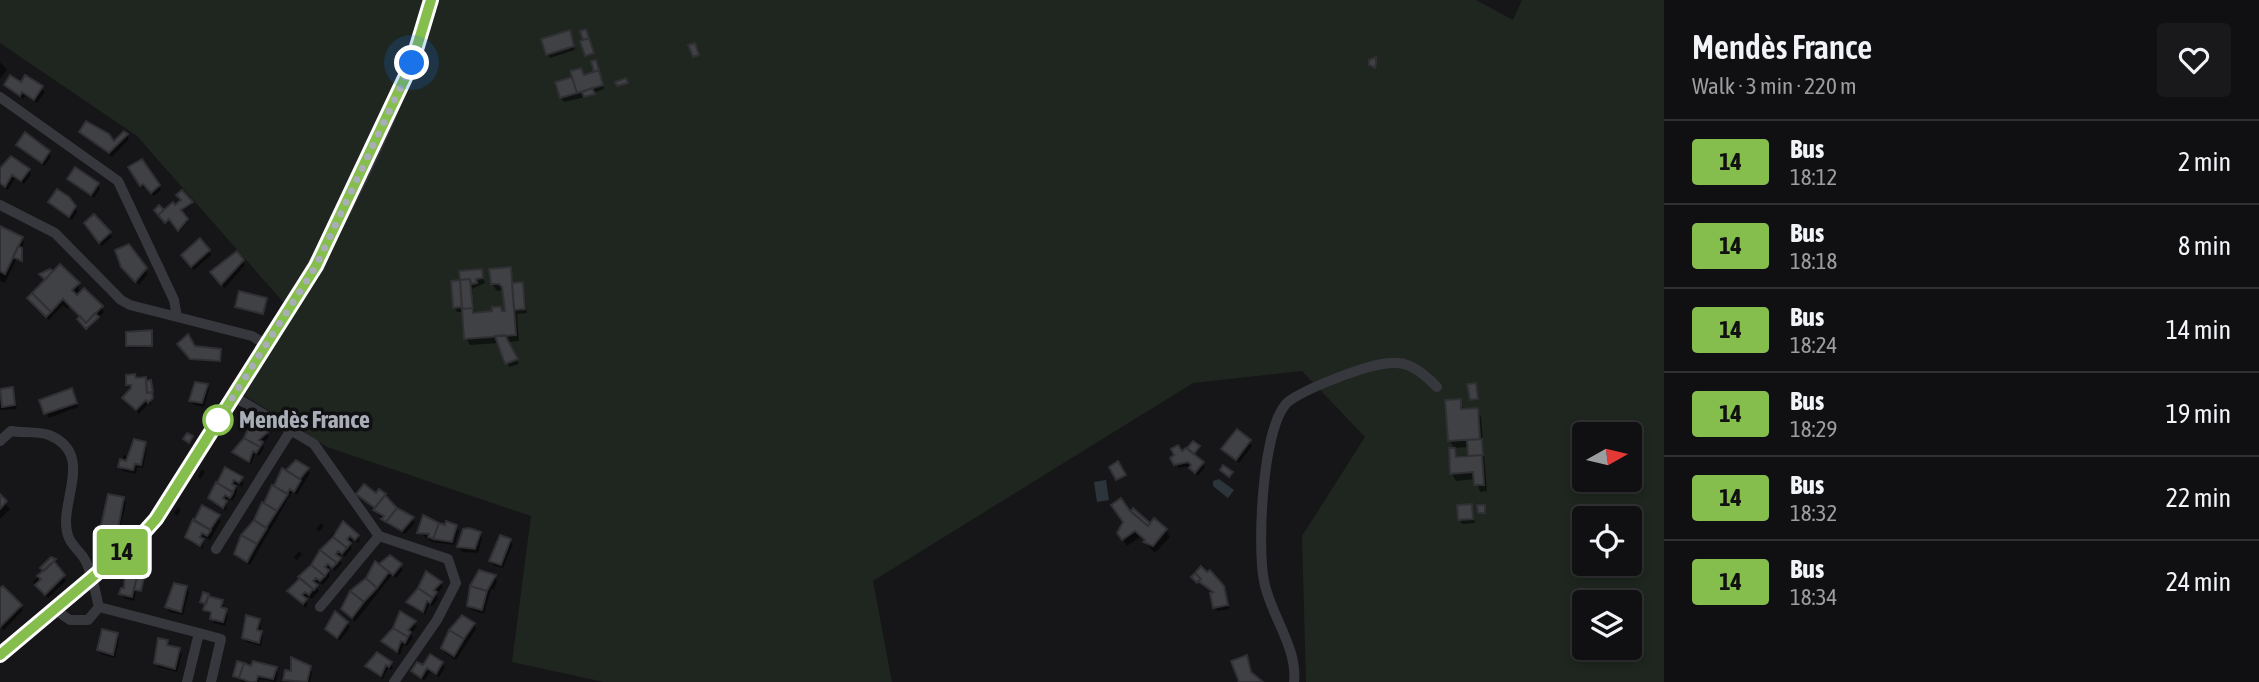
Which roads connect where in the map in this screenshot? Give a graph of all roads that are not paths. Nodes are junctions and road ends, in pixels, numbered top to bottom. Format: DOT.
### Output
graph roads {
  1 [pos="431,0"];
  2 [pos="0,97"];
  3 [pos="0,205"];
  4 [pos="177,317"];
  5 [pos="265,344"];
  6 [pos="1437,387"];
  7 [pos="233,396"];
  8 [pos="291,430"];
  9 [pos="0,441"];
  10 [pos="379,536"];
  11 [pos="216,549"];
  12 [pos="92,577"];
  13 [pos="99,607"];
  14 [pos="320,607"];
  15 [pos="54,609"];
  16 [pos="199,633"];
  17 [pos="0,655"];
  18 [pos="187,682"];
  19 [pos="211,682"];
  20 [pos="394,682"];
  21 [pos="1294,682"];
  1 -- 5 [label="street"];
  2 -- 4 [label="street"];
  3 -- 4 [label="street"];
  4 -- 5 [label="street"];
  5 -- 7 [label="street"];
  6 -- 21 [label="street"];
  7 -- 8 [label="street"];
  7 -- 12 [label="street"];
  8 -- 10 [label="street"];
  8 -- 11 [label="street"];
  9 -- 12 [label="street"];
  10 -- 14 [label="street"];
  10 -- 20 [label="street"];
  12 -- 13 [label="street"];
  12 -- 15 [label="street"];
  13 -- 15 [label="street"];
  13 -- 16 [label="street"];
  15 -- 17 [label="street"];
  16 -- 18 [label="street"];
  16 -- 19 [label="street"];
}
